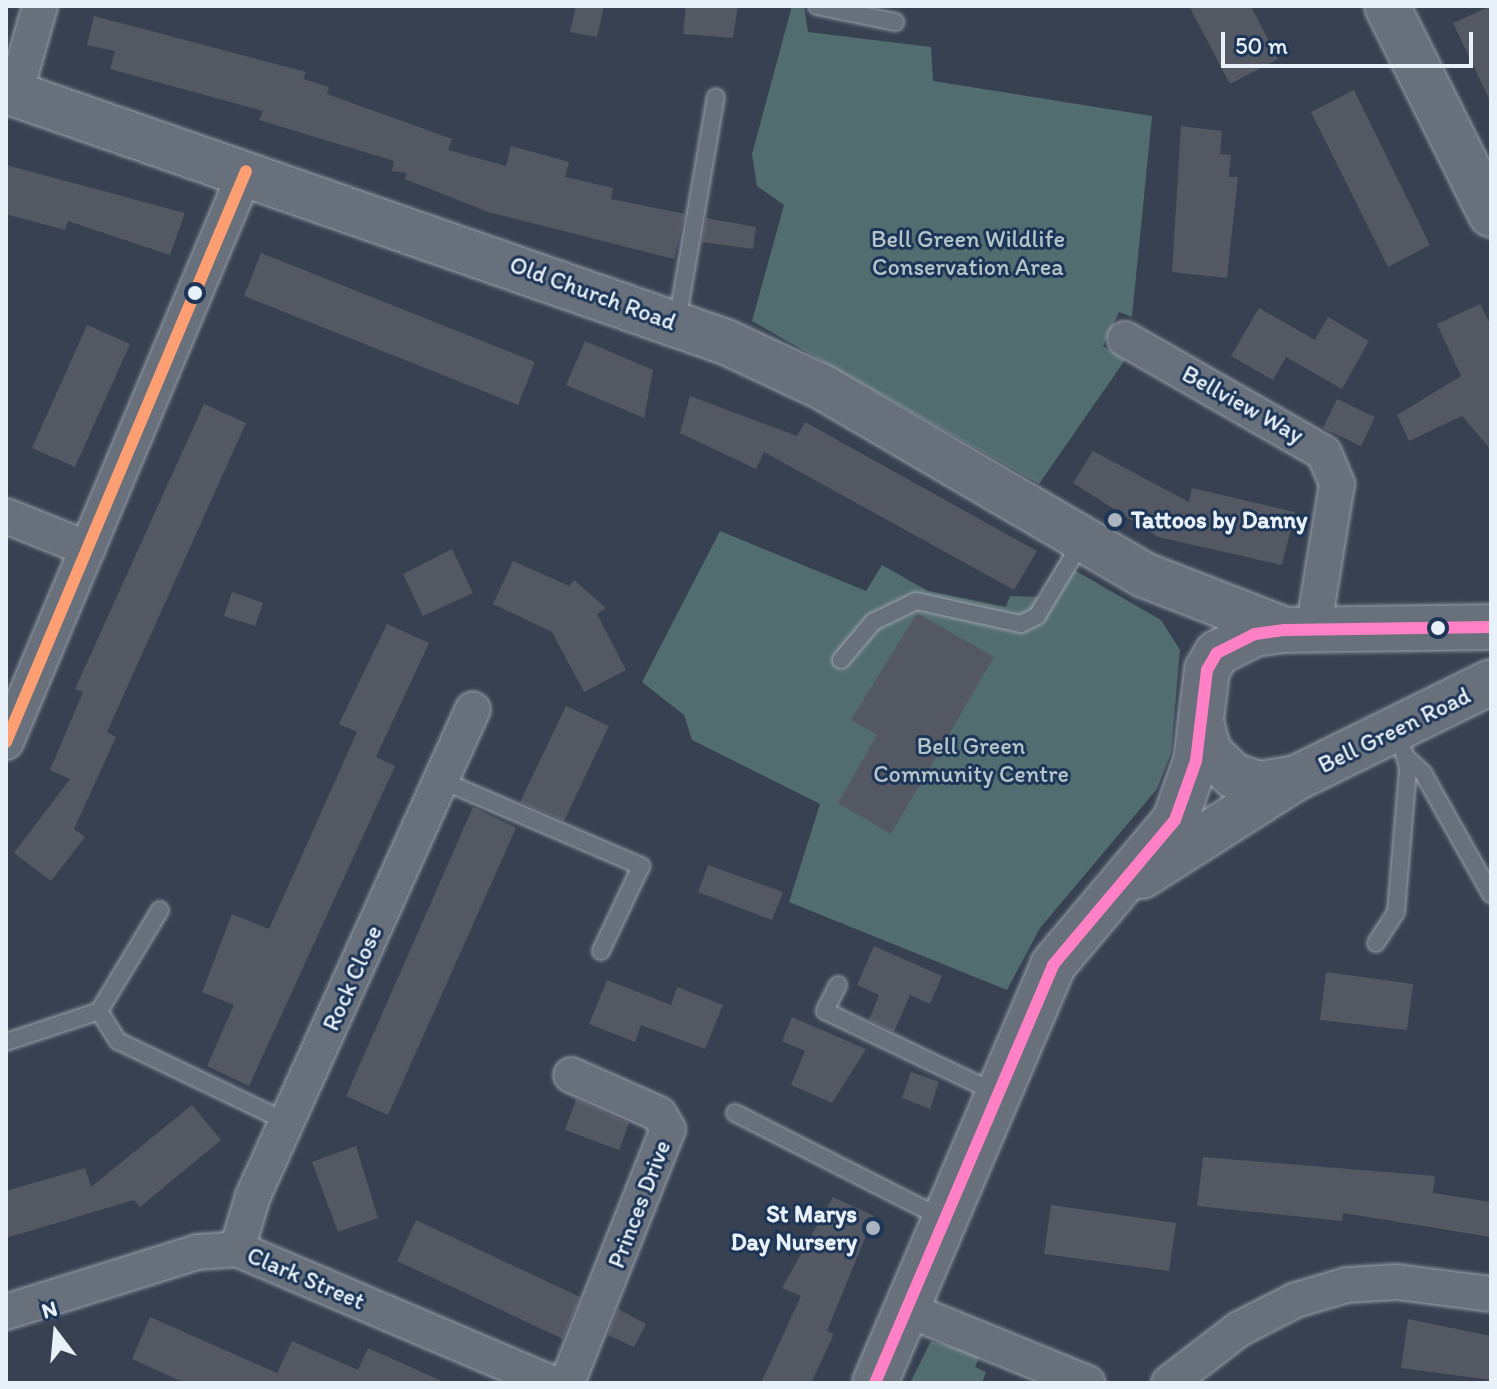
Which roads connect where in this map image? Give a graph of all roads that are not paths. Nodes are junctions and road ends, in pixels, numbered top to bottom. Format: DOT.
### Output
graph roads {
  1 [pos="40,6"];
  2 [pos="817,6"];
  3 [pos="1387,6"];
  4 [pos="895,22"];
  5 [pos="10,93"];
  6 [pos="716,97"];
  7 [pos="246,171"];
  8 [pos="1491,215"];
  9 [pos="677,322"];
  10 [pos="1125,339"];
  11 [pos="6,516"];
  12 [pos="1083,540"];
  13 [pos="88,549"];
  14 [pos="1144,575"];
  15 [pos="1478,629"];
  16 [pos="1299,631"];
  17 [pos="841,660"];
  18 [pos="1207,670"];
  19 [pos="1481,687"];
  20 [pos="473,709"];
  21 [pos="1202,726"];
  22 [pos="6,742"];
  23 [pos="1401,743"];
  24 [pos="1296,778"];
  25 [pos="441,780"];
  26 [pos="1491,894"];
  27 [pos="1106,898"];
  28 [pos="160,910"];
  29 [pos="1376,943"];
  30 [pos="601,951"];
  31 [pos="838,985"];
  32 [pos="99,1011"];
  33 [pos="6,1042"];
  34 [pos="571,1075"];
  35 [pos="994,1092"];
  36 [pos="735,1113"];
  37 [pos="287,1122"];
  38 [pos="943,1219"];
  39 [pos="237,1249"];
  40 [pos="1491,1294"];
  41 [pos="906,1309"];
  42 [pos="6,1312"];
  43 [pos="551,1383"];
  44 [pos="567,1383"];
  45 [pos="875,1383"];
  46 [pos="1087,1383"];
  47 [pos="1169,1383"];
  1 -- 5 [label="street"];
  2 -- 4 [label="lane"];
  3 -- 8 [label="main road"];
  5 -- 7 [label="main road, Old Church Road"];
  6 -- 9 [label="lane"];
  7 -- 9 [label="main road, Old Church Road"];
  7 -- 13 [label="street"];
  9 -- 12 [label="main road, Old Church Road"];
  10 -- 16 [label="street, Bellview Way"];
  11 -- 13 [label="street"];
  12 -- 14 [label="main road, Old Church Road"];
  12 -- 17 [label="lane"];
  13 -- 22 [label="street"];
  14 -- 16 [label="main road, Old Church Road"];
  14 -- 18 [label="main road, Old Church Road"];
  15 -- 16 [label="main road"];
  15 -- 19 [label="main road"];
  16 -- 18 [label="main road"];
  18 -- 21 [label="main road, Bell Green Road"];
  19 -- 23 [label="main road, Bell Green Road"];
  20 -- 25 [label="street, Rock Close"];
  21 -- 24 [label="main road, Bell Green Road"];
  21 -- 27 [label="main road, Bell Green Road"];
  23 -- 24 [label="main road, Bell Green Road"];
  23 -- 26 [label="lane"];
  23 -- 29 [label="lane"];
  24 -- 27 [label="main road, Bell Green Road"];
  25 -- 30 [label="lane"];
  25 -- 37 [label="street, Rock Close"];
  27 -- 35 [label="main road, Bell Green Road"];
  28 -- 32 [label="lane"];
  31 -- 35 [label="lane"];
  32 -- 33 [label="lane"];
  32 -- 37 [label="lane"];
  34 -- 44 [label="street, Princes Drive"];
  35 -- 38 [label="main road, Bell Green Road"];
  36 -- 38 [label="lane"];
  37 -- 39 [label="street, Rock Close"];
  38 -- 41 [label="main road, Bell Green Road"];
  39 -- 42 [label="street, Clark Street"];
  39 -- 43 [label="street, Clark Street"];
  40 -- 47 [label="street"];
  41 -- 45 [label="main road, Bell Green Road"];
  41 -- 46 [label="street"];
}
